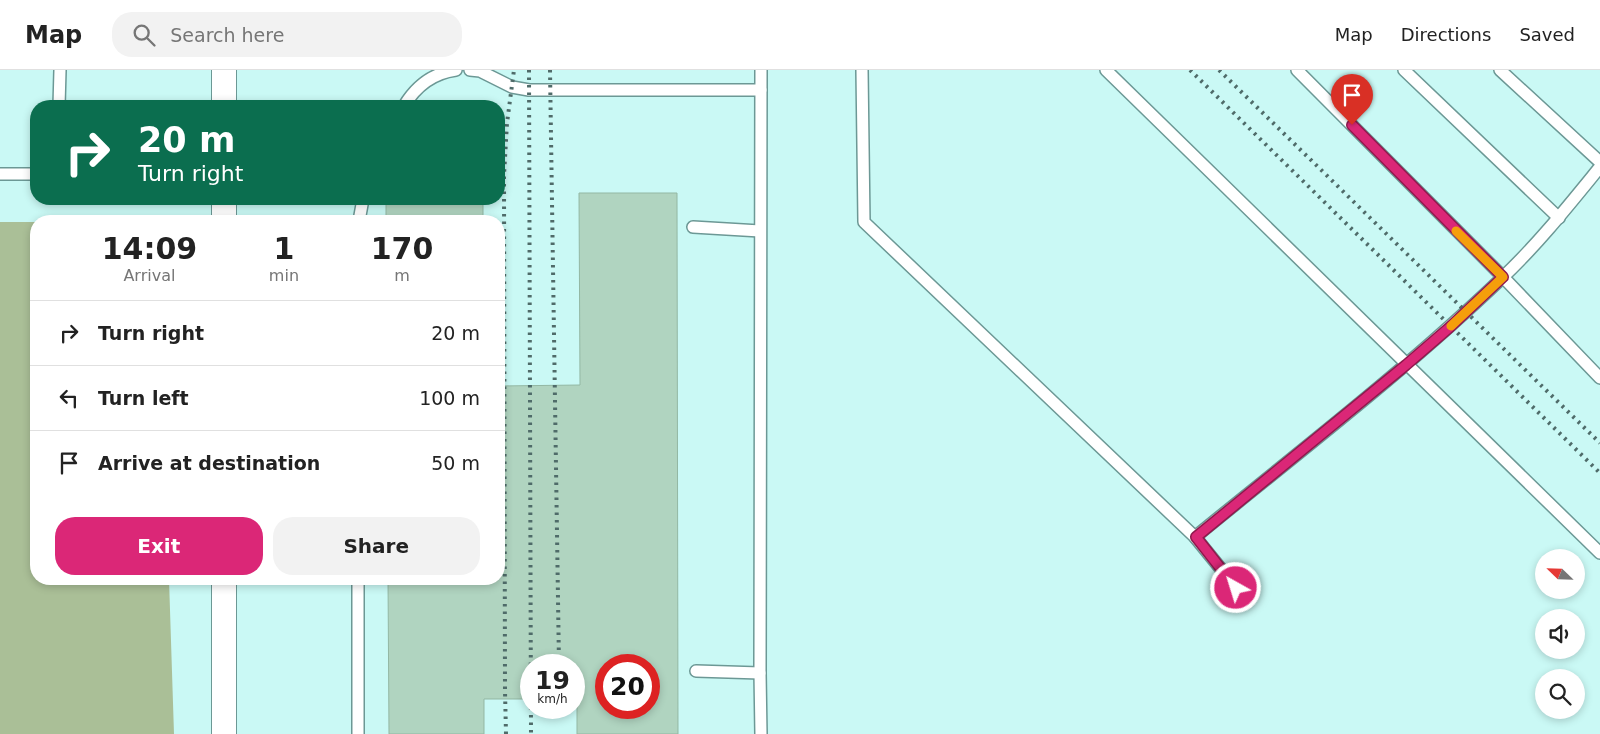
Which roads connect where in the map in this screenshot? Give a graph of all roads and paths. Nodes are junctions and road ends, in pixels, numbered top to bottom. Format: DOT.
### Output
graph roads {
  1 [pos="60,70"];
  2 [pos="224,70"];
  3 [pos="456,70"];
  4 [pos="470,70"];
  5 [pos="761,70"];
  6 [pos="862,70"];
  7 [pos="1106,70"];
  8 [pos="1296,70"];
  9 [pos="1404,70"];
  10 [pos="1500,70"];
  11 [pos="761,90"];
  12 [pos="59,100"];
  13 [pos="224,100"];
  14 [pos="409,100"];
  15 [pos="1600,162"];
  16 [pos="1600,167"];
  17 [pos="0,174"];
  18 [pos="30,174"];
  19 [pos="1559,218"];
  20 [pos="693,227"];
  21 [pos="760,231"];
  22 [pos="1503,277"];
  23 [pos="1406,365"];
  24 [pos="1600,378"];
  25 [pos="1196,537"];
  26 [pos="1600,553"];
  27 [pos="224,585"];
  28 [pos="358,585"];
  29 [pos="1246,601"];
  30 [pos="696,671"];
  31 [pos="760,673"];
  32 [pos="224,734"];
  33 [pos="358,734"];
  34 [pos="761,734"];
  1 -- 12 [label="lane"];
  2 -- 13 [label="street"];
  3 -- 14 [label="lane"];
  4 -- 11 [label="lane"];
  5 -- 11 [label="lane"];
  6 -- 25 [label="lane"];
  7 -- 23 [label="lane"];
  8 -- 22 [label="lane"];
  9 -- 19 [label="lane"];
  10 -- 15 [label="lane"];
  11 -- 21 [label="lane"];
  16 -- 19 [label="lane"];
  17 -- 18 [label="lane"];
  19 -- 22 [label="lane"];
  20 -- 21 [label="lane"];
  21 -- 31 [label="lane"];
  22 -- 23 [label="lane"];
  22 -- 24 [label="lane"];
  23 -- 25 [label="lane"];
  23 -- 26 [label="lane"];
  25 -- 29 [label="lane"];
  27 -- 32 [label="street"];
  28 -- 33 [label="lane"];
  30 -- 31 [label="lane"];
  31 -- 34 [label="lane"];
}
